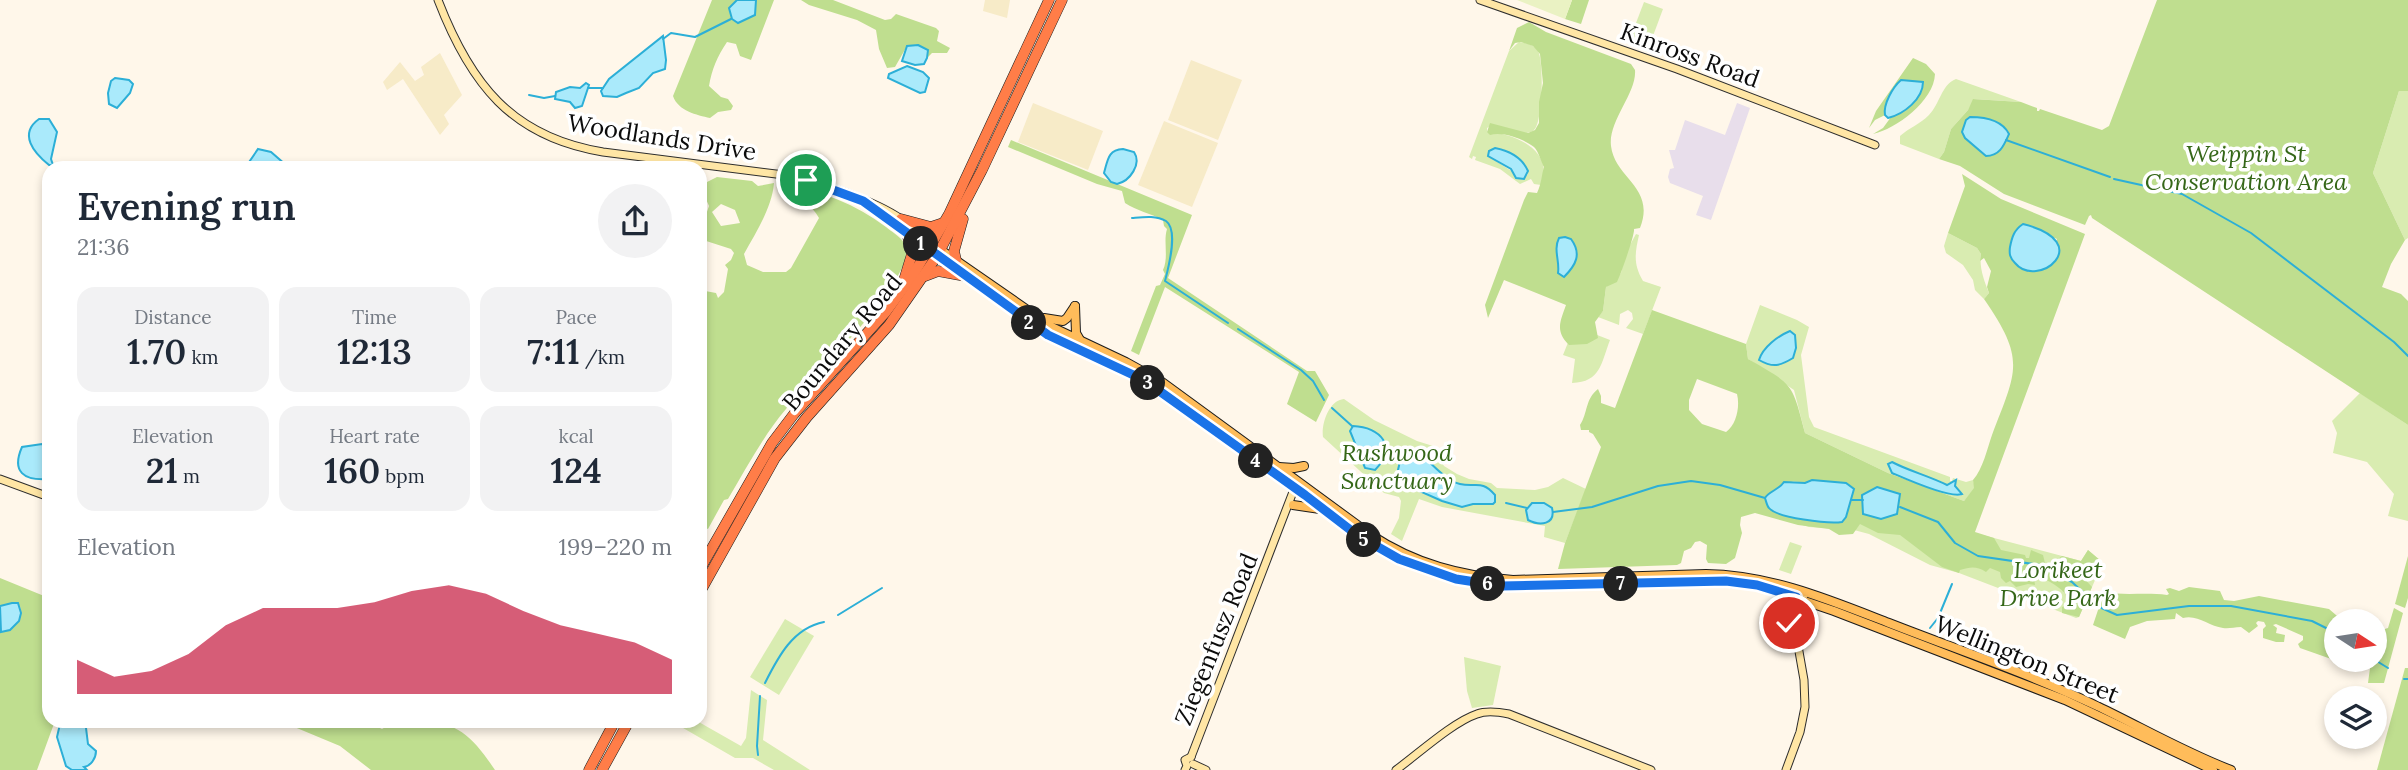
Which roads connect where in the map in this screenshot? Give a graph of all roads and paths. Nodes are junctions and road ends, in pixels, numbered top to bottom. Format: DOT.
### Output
graph roads {
  1 [pos="438,0"];
  2 [pos="1049,0"];
  3 [pos="1062,0"];
  4 [pos="1480,0"];
  5 [pos="1489,1"];
  6 [pos="998,121"];
  7 [pos="1875,145"];
  8 [pos="673,161"];
  9 [pos="707,165"];
  10 [pos="982,170"];
  11 [pos="863,201"];
  12 [pos="901,219"];
  13 [pos="943,223"];
  14 [pos="907,233"];
  15 [pos="934,250"];
  16 [pos="956,260"];
  17 [pos="924,276"];
  18 [pos="965,276"];
  19 [pos="901,291"];
  20 [pos="1031,314"];
  21 [pos="1080,340"];
  22 [pos="788,431"];
  23 [pos="1304,466"];
  24 [pos="1276,467"];
  25 [pos="0,479"];
  26 [pos="1298,486"];
  27 [pos="42,494"];
  28 [pos="1293,505"];
  29 [pos="1323,509"];
  30 [pos="1278,534"];
  31 [pos="707,557"];
  32 [pos="707,579"];
  33 [pos="1800,594"];
  34 [pos="611,728"];
  35 [pos="625,728"];
  36 [pos="1189,764"];
  37 [pos="589,770"];
  38 [pos="602,770"];
  39 [pos="1206,770"];
  40 [pos="1396,770"];
  41 [pos="1651,770"];
  42 [pos="1786,770"];
  43 [pos="2213,770"];
  44 [pos="2231,770"];
  1 -- 8 [label="street, Woodlands Drive"];
  2 -- 6 [label="highway, Boundary Road"];
  3 -- 6 [label="highway, Boundary Road"];
  4 -- 5 [label="street, Kinross Road"];
  5 -- 7 [label="street, Kinross Road"];
  6 -- 10 [label="highway, Boundary Road"];
  6 -- 13 [label="highway, Boundary Road"];
  9 -- 11 [label="street, Woodlands Drive"];
  10 -- 15 [label="highway, Boundary Road"];
  10 -- 16 [label="highway"];
  11 -- 12 [label="street, Woodlands Drive"];
  11 -- 14 [label="street, Woodlands Drive"];
  12 -- 13 [label="highway"];
  12 -- 15 [label="street, Woodlands Drive"];
  13 -- 15 [label="highway, Boundary Road"];
  14 -- 15 [label="street, Woodlands Drive"];
  14 -- 19 [label="highway"];
  15 -- 16 [label="main road"];
  15 -- 17 [label="highway, Boundary Road"];
  15 -- 18 [label="main road"];
  15 -- 19 [label="highway, Boundary Road"];
  16 -- 20 [label="main road"];
  17 -- 18 [label="highway"];
  17 -- 22 [label="highway, Boundary Road"];
  18 -- 26 [label="main road"];
  19 -- 22 [label="highway, Boundary Road"];
  20 -- 21 [label="main road"];
  20 -- 21 [label="main road"];
  21 -- 24 [label="main road"];
  22 -- 31 [label="highway, Boundary Road"];
  22 -- 32 [label="highway, Boundary Road"];
  23 -- 24 [label="main road"];
  24 -- 26 [label="main road"];
  25 -- 27 [label="street"];
  26 -- 28 [label="street, Ziegenfusz Road"];
  26 -- 29 [label="main road"];
  26 -- 30 [label="street, Ziegenfusz Road"];
  26 -- 33 [label="main road"];
  28 -- 29 [label="main road"];
  28 -- 30 [label="street, Ziegenfusz Road"];
  29 -- 33 [label="main road"];
  30 -- 36 [label="street, Ziegenfusz Road"];
  33 -- 42 [label="street"];
  33 -- 43 [label="main road, Wellington Street"];
  33 -- 44 [label="main road, Wellington Street"];
  34 -- 37 [label="highway"];
  35 -- 38 [label="highway"];
  36 -- 39 [label="street"];
  40 -- 41 [label="street"];
}
